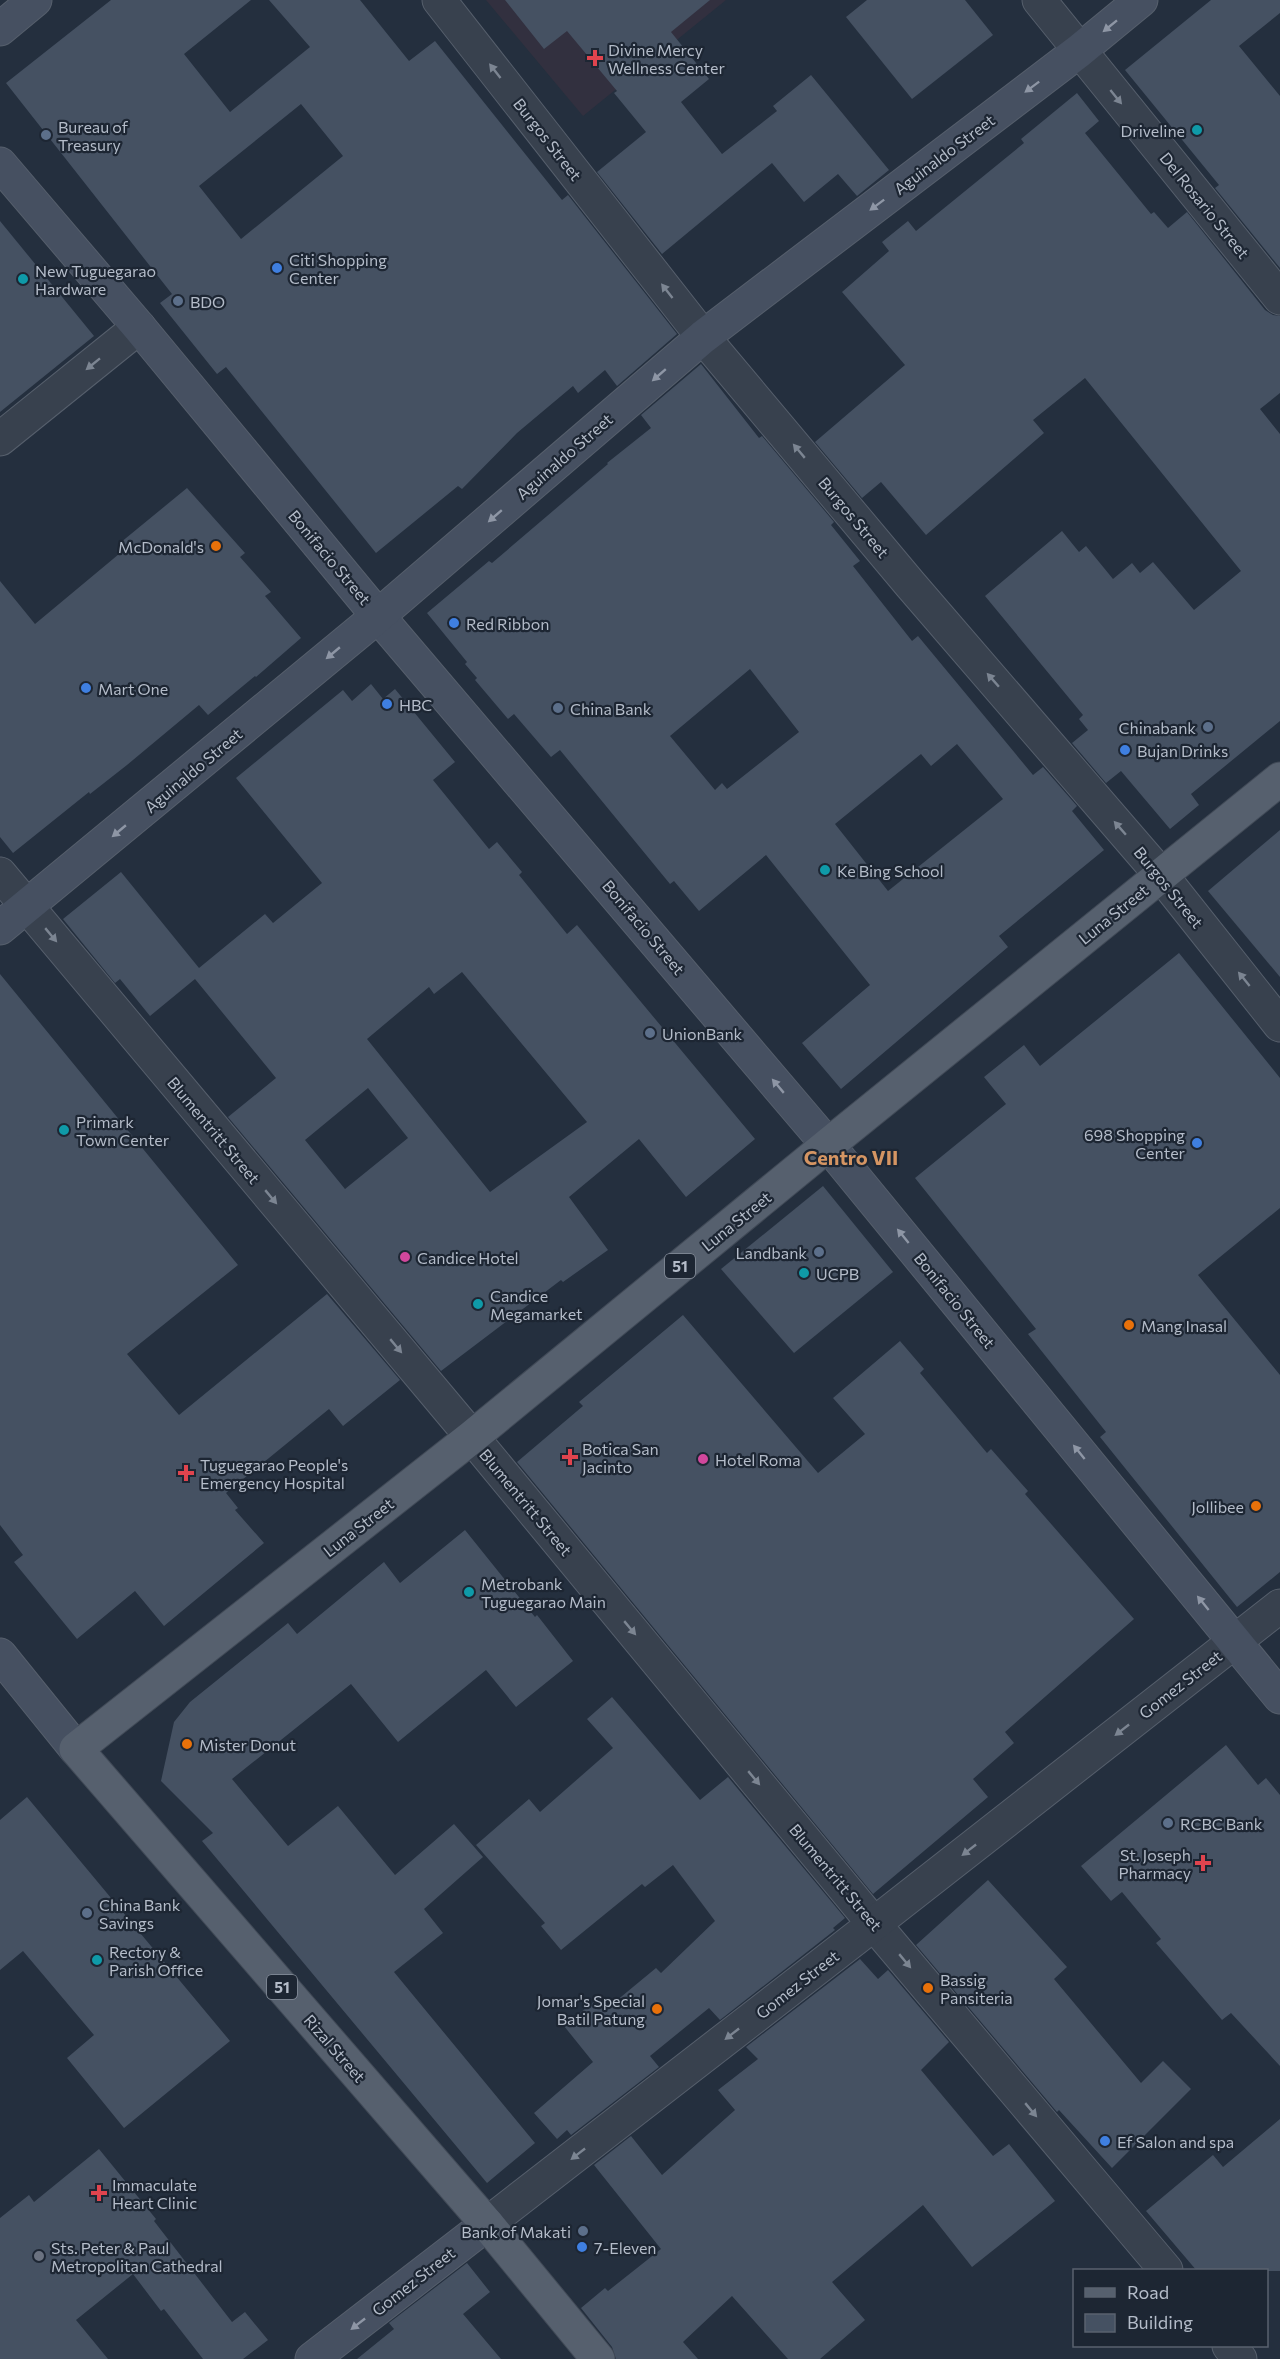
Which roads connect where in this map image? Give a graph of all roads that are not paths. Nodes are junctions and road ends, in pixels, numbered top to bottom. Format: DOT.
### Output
graph roads {
  1 [pos="35,0"];
  2 [pos="439,0"];
  3 [pos="1039,0"];
  4 [pos="1141,0"];
  5 [pos="0,29"];
  6 [pos="1079,51"];
  7 [pos="0,164"];
  8 [pos="1280,298"];
  9 [pos="139,327"];
  10 [pos="703,337"];
  11 [pos="0,439"];
  12 [pos="378,616"];
  13 [pos="1280,778"];
  14 [pos="0,874"];
  15 [pos="1161,875"];
  16 [pos="27,907"];
  17 [pos="0,928"];
  18 [pos="1280,1025"];
  19 [pos="828,1145"];
  20 [pos="472,1437"];
  21 [pos="1280,1606"];
  22 [pos="1234,1641"];
  23 [pos="0,1655"];
  24 [pos="1280,1697"];
  25 [pos="76,1749"];
  26 [pos="874,1924"];
  27 [pos="487,2224"];
  28 [pos="1164,2269"];
  29 [pos="1230,2347"];
  30 [pos="312,2359"];
  31 [pos="598,2359"];
  32 [pos="1240,2359"];
  1 -- 5 [label="street"];
  10 -- 2 [label="street, Burgos Street, one-way"];
  3 -- 6 [label="street, Del Rosario Street"];
  4 -- 6 [label="street, Aguinaldo Street, one-way"];
  6 -- 8 [label="street, Del Rosario Street, one-way"];
  6 -- 10 [label="street, Aguinaldo Street, one-way"];
  7 -- 9 [label="street, Bonifacio Street"];
  9 -- 11 [label="street, one-way"];
  9 -- 12 [label="street, Bonifacio Street"];
  10 -- 12 [label="street, Aguinaldo Street, one-way"];
  15 -- 10 [label="street, Burgos Street, one-way"];
  12 -- 16 [label="street, Aguinaldo Street, one-way"];
  19 -- 12 [label="street, Bonifacio Street, one-way"];
  13 -- 15 [label="main road, Luna Street / 51"];
  14 -- 16 [label="street, Blumentritt Street"];
  18 -- 15 [label="street, Burgos Street, one-way"];
  15 -- 19 [label="main road, Luna Street / 51"];
  16 -- 17 [label="street, Aguinaldo Street"];
  16 -- 20 [label="street, Blumentritt Street, one-way"];
  19 -- 20 [label="main road, Luna Street / 51"];
  22 -- 19 [label="street, Bonifacio Street, one-way"];
  20 -- 25 [label="main road, Luna Street / 51"];
  20 -- 26 [label="street, Blumentritt Street, one-way"];
  21 -- 22 [label="street, Gomez Street"];
  22 -- 24 [label="street, Bonifacio Street"];
  22 -- 26 [label="street, Gomez Street, one-way"];
  23 -- 25 [label="street, Rizal Street"];
  25 -- 27 [label="main road, Rizal Street / 51"];
  26 -- 27 [label="street, Gomez Street, one-way"];
  26 -- 28 [label="street, Blumentritt Street, one-way"];
  27 -- 30 [label="street, Gomez Street, one-way"];
  27 -- 31 [label="main road, Rizal Street / 51"];
  29 -- 32 [label="street"];
}
